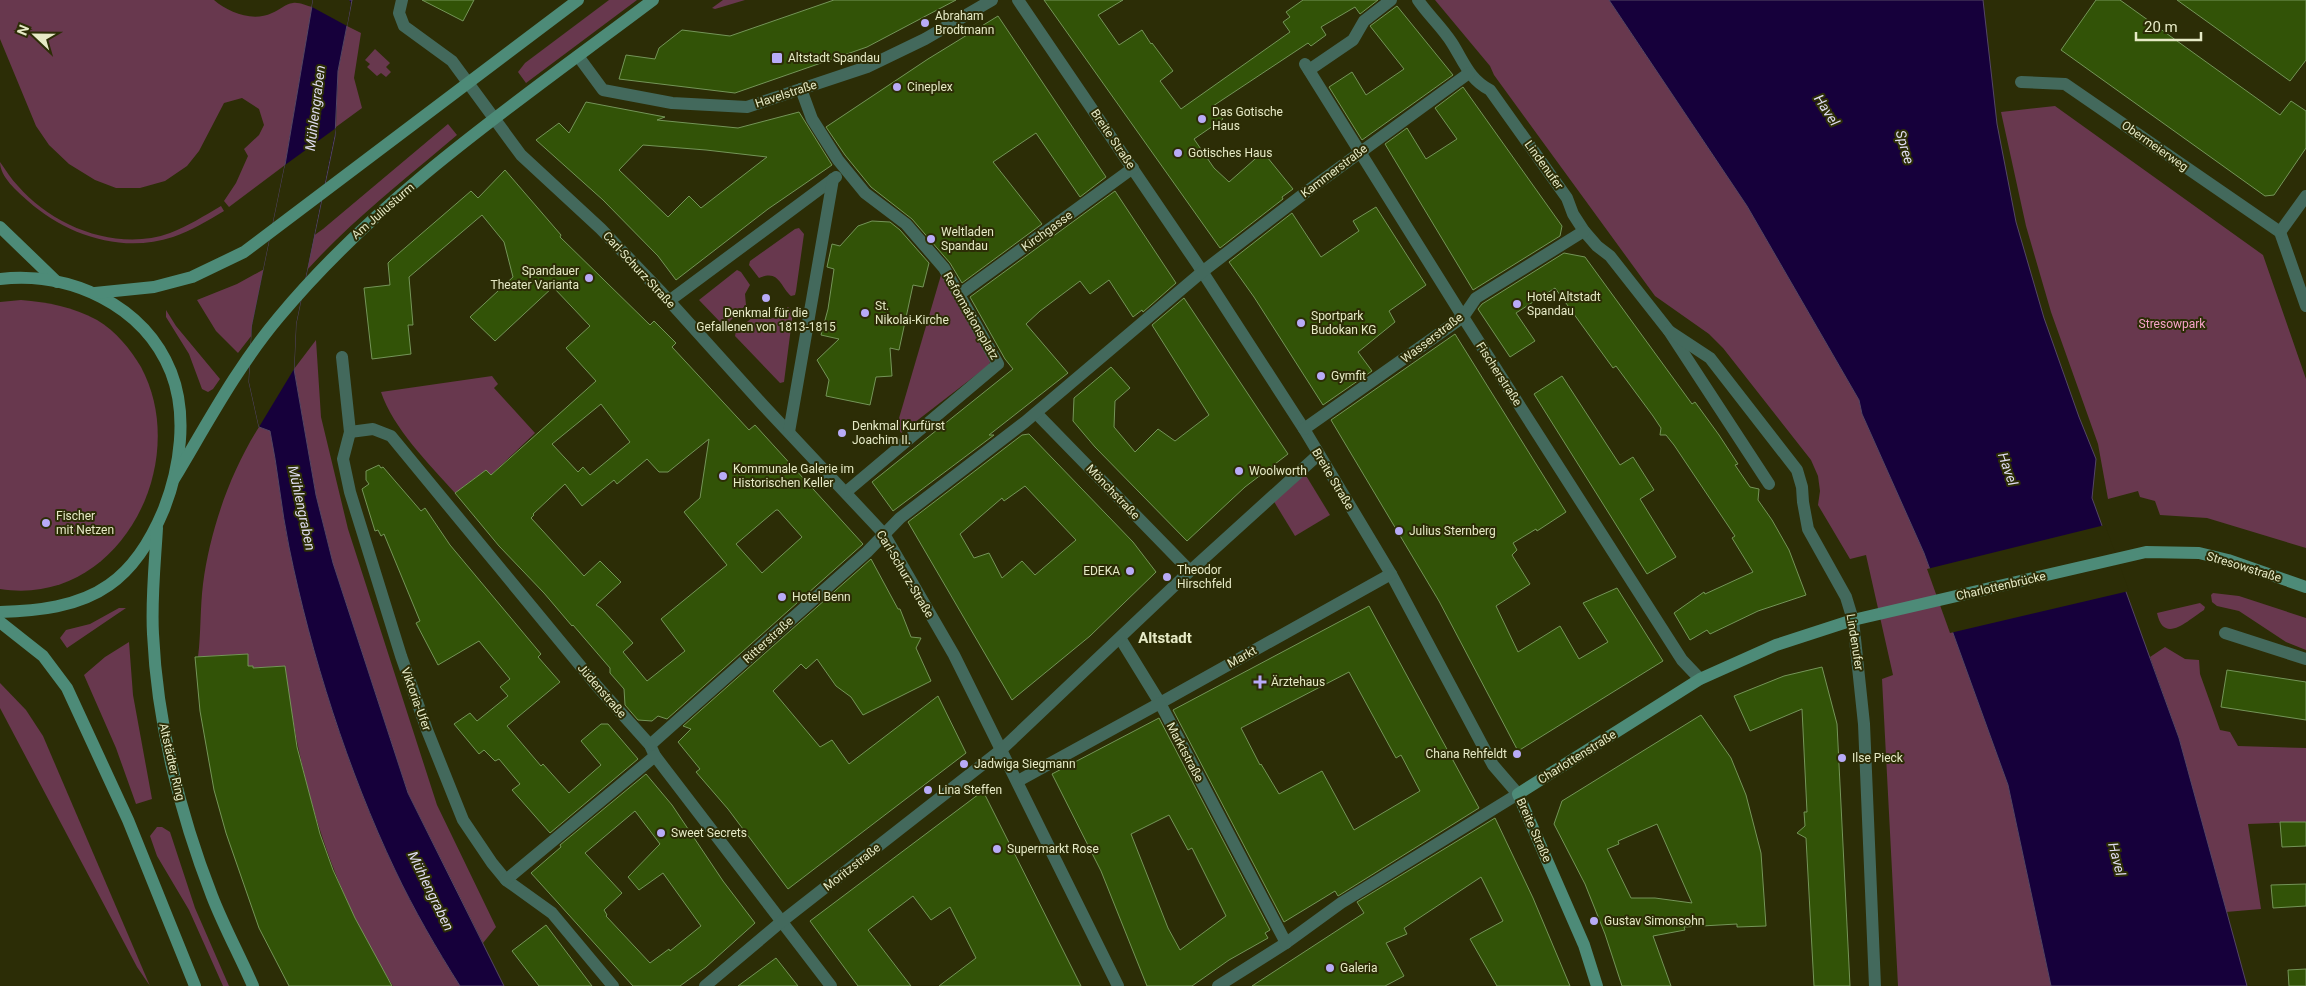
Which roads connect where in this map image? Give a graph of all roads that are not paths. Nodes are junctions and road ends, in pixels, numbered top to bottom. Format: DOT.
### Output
graph roads {
  1 [pos="402,0"];
  2 [pos="578,0"];
  3 [pos="653,0"];
  4 [pos="992,0"];
  5 [pos="1018,0"];
  6 [pos="1391,0"];
  7 [pos="1418,0"];
  8 [pos="578,56"];
  9 [pos="1469,73"];
  10 [pos="2021,82"];
  11 [pos="469,83"];
  12 [pos="801,89"];
  13 [pos="494,119"];
  14 [pos="1360,152"];
  15 [pos="1133,168"];
  16 [pos="846,169"];
  17 [pos="833,179"];
  18 [pos="2306,196"];
  19 [pos="0,227"];
  20 [pos="1584,230"];
  21 [pos="2280,232"];
  22 [pos="1202,272"];
  23 [pos="0,280"];
  24 [pos="57,282"];
  25 [pos="95,293"];
  26 [pos="960,294"];
  27 [pos="669,301"];
  28 [pos="2306,306"];
  29 [pos="1463,317"];
  30 [pos="1670,331"];
  31 [pos="342,357"];
  32 [pos="1036,413"];
  33 [pos="1304,429"];
  34 [pos="350,432"];
  35 [pos="789,432"];
  36 [pos="1318,456"];
  37 [pos="174,479"];
  38 [pos="1769,484"];
  39 [pos="846,492"];
  40 [pos="157,525"];
  41 [pos="884,534"];
  42 [pos="2122,557"];
  43 [pos="1190,571"];
  44 [pos="1391,574"];
  45 [pos="2306,587"];
  46 [pos="0,612"];
  47 [pos="1879,614"];
  48 [pos="1853,620"];
  49 [pos="0,622"];
  50 [pos="2225,634"];
  51 [pos="1120,638"];
  52 [pos="2306,659"];
  53 [pos="1700,679"];
  54 [pos="1160,703"];
  55 [pos="1001,750"];
  56 [pos="653,751"];
  57 [pos="1018,781"];
  58 [pos="1518,794"];
  59 [pos="506,880"];
  60 [pos="781,922"];
  61 [pos="1286,943"];
  62 [pos="195,986"];
  63 [pos="254,986"];
  64 [pos="613,986"];
  65 [pos="705,986"];
  66 [pos="831,986"];
  67 [pos="1118,986"];
  68 [pos="1218,986"];
  69 [pos="1597,986"];
  70 [pos="1875,986"];
  1 -- 11 [label="street, Carl-Schurz-Straße"];
  2 -- 11 [label="main road"];
  3 -- 8 [label="main road, Am Juliusturm"];
  4 -- 12 [label="street, Havelstraße"];
  5 -- 15 [label="street, Breite Straße"];
  6 -- 14 [label="street, Fischerstraße"];
  7 -- 9 [label="street, Lindenufer"];
  8 -- 12 [label="street, Havelstraße"];
  8 -- 13 [label="main road, Am Juliusturm"];
  9 -- 14 [label="street, Kammerstraße"];
  9 -- 20 [label="street, Lindenufer"];
  10 -- 21 [label="street, Obermeierweg"];
  11 -- 13 [label="street, Carl-Schurz-Straße"];
  11 -- 25 [label="main road"];
  12 -- 16 [label="street, Reformationsplatz"];
  13 -- 27 [label="street, Carl-Schurz-Straße"];
  13 -- 37 [label="main road, Am Juliusturm"];
  14 -- 22 [label="street, Kammerstraße"];
  14 -- 29 [label="street, Fischerstraße"];
  15 -- 22 [label="street, Breite Straße"];
  15 -- 26 [label="street, Kirchgasse"];
  16 -- 17 [label="street"];
  16 -- 26 [label="street, Reformationsplatz"];
  17 -- 27 [label="street"];
  17 -- 35 [label="street"];
  18 -- 21 [label="street"];
  19 -- 24 [label="main road"];
  20 -- 29 [label="street, Wasserstraße"];
  20 -- 30 [label="street, Lindenufer"];
  21 -- 28 [label="street"];
  22 -- 32 [label="street"];
  22 -- 33 [label="street, Breite Straße"];
  23 -- 24 [label="main road"];
  24 -- 25 [label="main road"];
  25 -- 37 [label="main road"];
  26 -- 39 [label="street, Reformationsplatz"];
  27 -- 35 [label="street, Carl-Schurz-Straße"];
  29 -- 33 [label="street, Wasserstraße"];
  29 -- 53 [label="street, Fischerstraße"];
  30 -- 38 [label="street, Lindenufer"];
  30 -- 48 [label="street, Lindenufer"];
  31 -- 34 [label="street, Viktoria-Ufer"];
  32 -- 41 [label="street"];
  32 -- 43 [label="street, Mönchstraße"];
  33 -- 36 [label="street, Breite Straße"];
  34 -- 56 [label="street, Jüdenstraße"];
  34 -- 59 [label="street, Viktoria-Ufer"];
  35 -- 39 [label="street, Carl-Schurz-Straße"];
  36 -- 43 [label="street"];
  36 -- 44 [label="street, Breite Straße"];
  37 -- 40 [label="main road"];
  39 -- 41 [label="street, Carl-Schurz-Straße"];
  40 -- 46 [label="main road"];
  40 -- 63 [label="main road, Altstädter Ring"];
  41 -- 55 [label="street, Carl-Schurz-Straße"];
  41 -- 56 [label="street, Ritterstraße"];
  42 -- 45 [label="main road, Stresowstraße"];
  42 -- 47 [label="main road, Charlottenbrücke"];
  43 -- 51 [label="street"];
  44 -- 54 [label="street, Markt"];
  44 -- 58 [label="street, Breite Straße"];
  47 -- 48 [label="main road, Charlottenstraße"];
  48 -- 53 [label="main road, Charlottenstraße"];
  48 -- 70 [label="street, Lindenufer"];
  49 -- 62 [label="main road"];
  50 -- 52 [label="street"];
  51 -- 54 [label="street"];
  51 -- 55 [label="street"];
  53 -- 58 [label="main road, Charlottenstraße"];
  54 -- 57 [label="street"];
  54 -- 61 [label="street, Marktstraße"];
  55 -- 57 [label="street, Carl-Schurz-Straße"];
  55 -- 60 [label="street, Moritzstraße"];
  56 -- 59 [label="street, Ritterstraße"];
  56 -- 60 [label="street, Jüdenstraße"];
  57 -- 67 [label="street, Carl-Schurz-Straße"];
  58 -- 61 [label="street, Charlottenstraße"];
  58 -- 69 [label="main road, Breite Straße"];
  59 -- 64 [label="street, Viktoria-Ufer"];
  60 -- 65 [label="street, Moritzstraße"];
  60 -- 66 [label="street, Jüdenstraße"];
  61 -- 68 [label="street, Charlottenstraße"];
}
